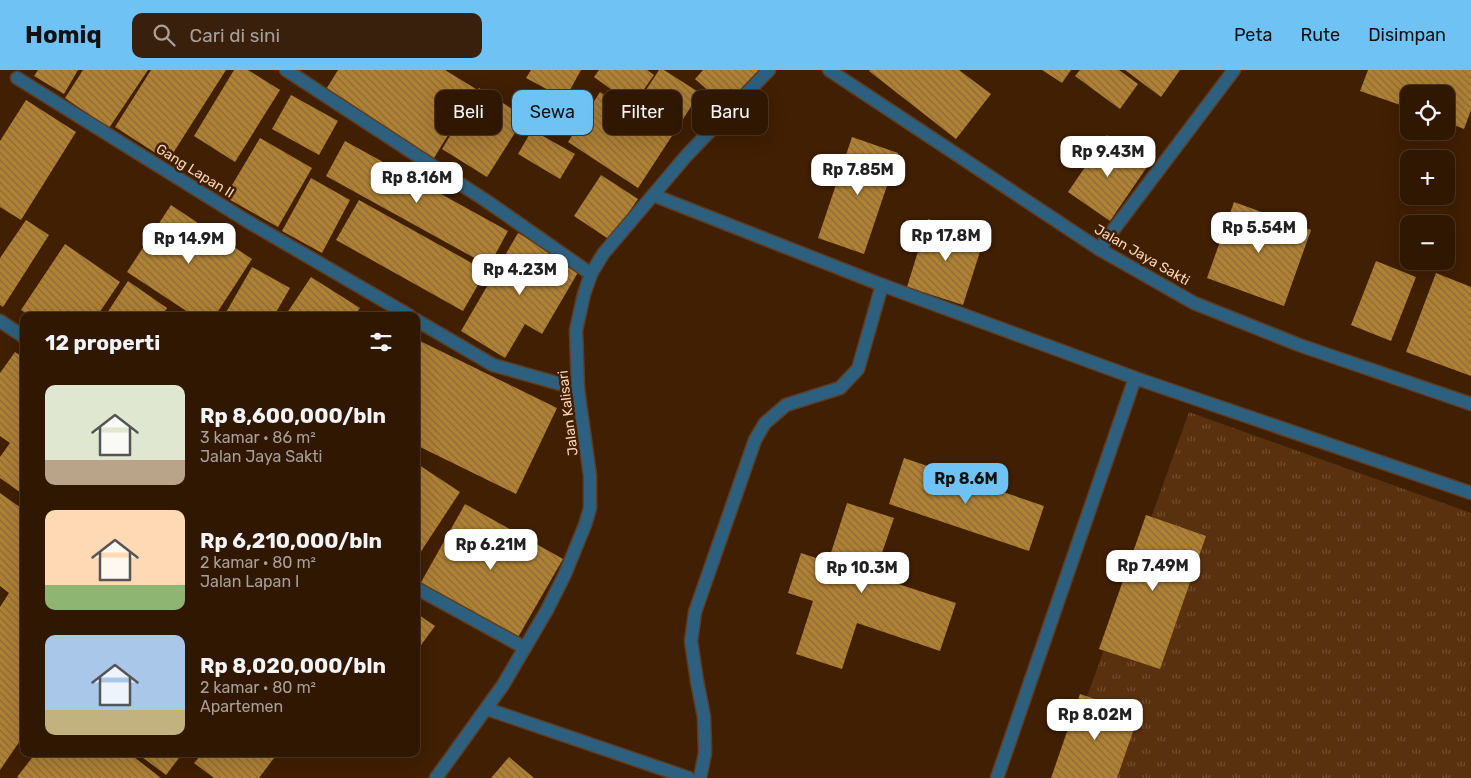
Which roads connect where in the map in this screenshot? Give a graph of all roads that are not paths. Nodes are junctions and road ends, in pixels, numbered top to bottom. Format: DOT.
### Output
graph roads {
  1 [pos="286,70"];
  2 [pos="769,70"];
  3 [pos="829,70"];
  4 [pos="1234,70"];
  5 [pos="17,78"];
  6 [pos="654,196"];
  7 [pos="1099,249"];
  8 [pos="591,274"];
  9 [pos="882,286"];
  10 [pos="403,312"];
  11 [pos="0,321"];
  12 [pos="420,322"];
  13 [pos="20,334"];
  14 [pos="1135,378"];
  15 [pos="578,389"];
  16 [pos="1471,404"];
  17 [pos="1471,493"];
  18 [pos="420,590"];
  19 [pos="525,648"];
  20 [pos="487,710"];
  21 [pos="436,778"];
  22 [pos="689,778"];
  23 [pos="700,778"];
  24 [pos="997,778"];
  1 -- 8 [label="street"];
  2 -- 6 [label="street, Jalan Kalisari"];
  3 -- 7 [label="street, Jalan Jaya Sakti"];
  4 -- 7 [label="street"];
  5 -- 10 [label="street, Gang Lapan II"];
  6 -- 8 [label="street, Jalan Kalisari"];
  6 -- 9 [label="street"];
  7 -- 16 [label="street, Jalan Jaya Sakti"];
  8 -- 15 [label="street, Jalan Kalisari"];
  9 -- 14 [label="street"];
  9 -- 23 [label="street"];
  11 -- 13 [label="street"];
  12 -- 15 [label="street"];
  14 -- 17 [label="street"];
  14 -- 24 [label="street"];
  15 -- 19 [label="street, Jalan Kalisari"];
  18 -- 19 [label="street"];
  19 -- 20 [label="street, Jalan Kalisari"];
  20 -- 21 [label="street, Jalan Kalisari"];
  20 -- 22 [label="street"];
}
